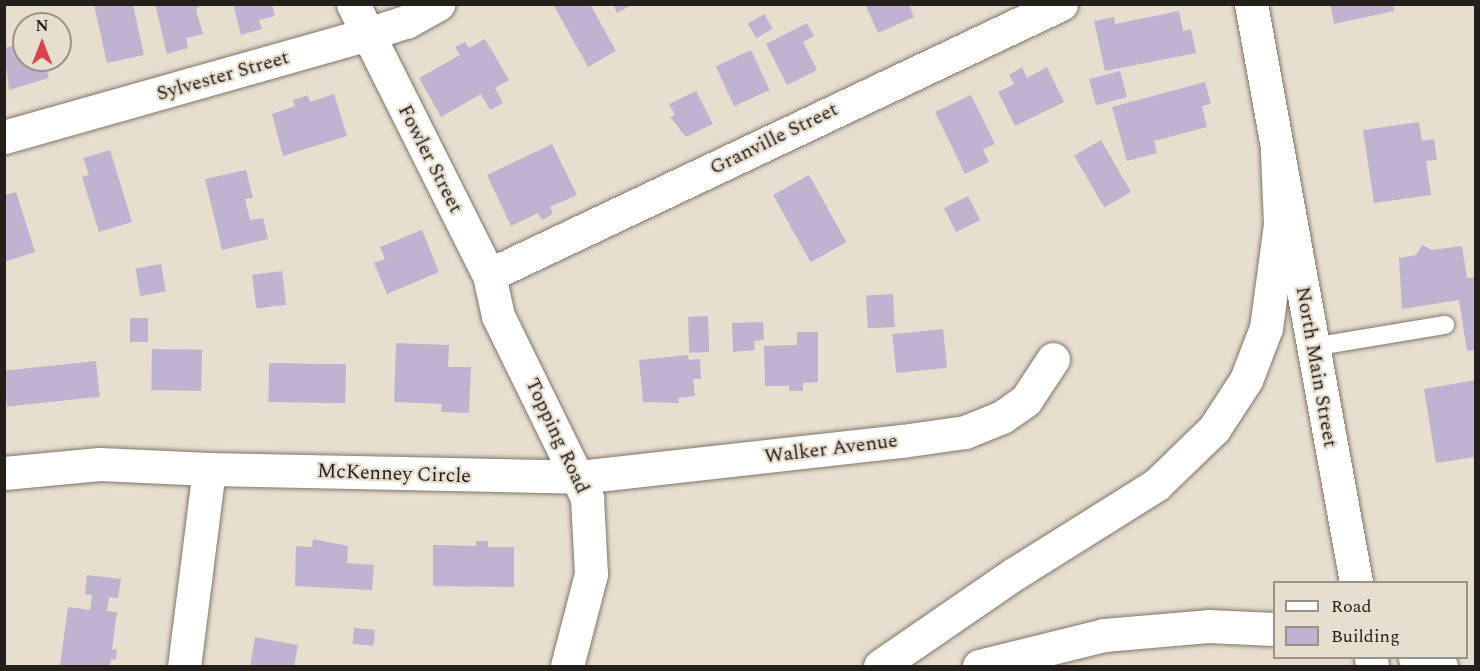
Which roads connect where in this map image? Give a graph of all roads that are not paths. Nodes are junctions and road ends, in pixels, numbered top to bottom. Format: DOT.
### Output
graph roads {
  1 [pos="353,4"];
  2 [pos="438,4"];
  3 [pos="1061,4"];
  4 [pos="1251,4"];
  5 [pos="368,34"];
  6 [pos="4,137"];
  7 [pos="1277,151"];
  8 [pos="489,275"];
  9 [pos="498,316"];
  10 [pos="1445,325"];
  11 [pos="1313,347"];
  12 [pos="1053,359"];
  13 [pos="209,469"];
  14 [pos="4,473"];
  15 [pos="579,477"];
  16 [pos="1354,573"];
  17 [pos="1273,629"];
  18 [pos="1421,659"];
  19 [pos="184,666"];
  20 [pos="567,666"];
  21 [pos="880,666"];
  22 [pos="979,666"];
  23 [pos="1441,666"];
  1 -- 5 [label="main road, Fowler Street"];
  2 -- 5 [label="main road, Sylvester Street"];
  3 -- 8 [label="main road, Granville Street"];
  4 -- 7 [label="main road"];
  5 -- 6 [label="main road, Sylvester Street"];
  5 -- 8 [label="main road, Fowler Street"];
  7 -- 11 [label="main road, North Main Street"];
  7 -- 21 [label="main road"];
  8 -- 9 [label="main road, Fowler Street"];
  9 -- 15 [label="main road, Topping Road"];
  10 -- 11 [label="lane"];
  11 -- 16 [label="main road, North Main Street"];
  12 -- 15 [label="main road, Walker Avenue"];
  13 -- 14 [label="main road, McKenney Circle"];
  13 -- 15 [label="main road, McKenney Circle"];
  13 -- 19 [label="main road"];
  15 -- 20 [label="main road, Topping Road"];
  17 -- 22 [label="main road"];
  18 -- 23 [label="main road"];
}
